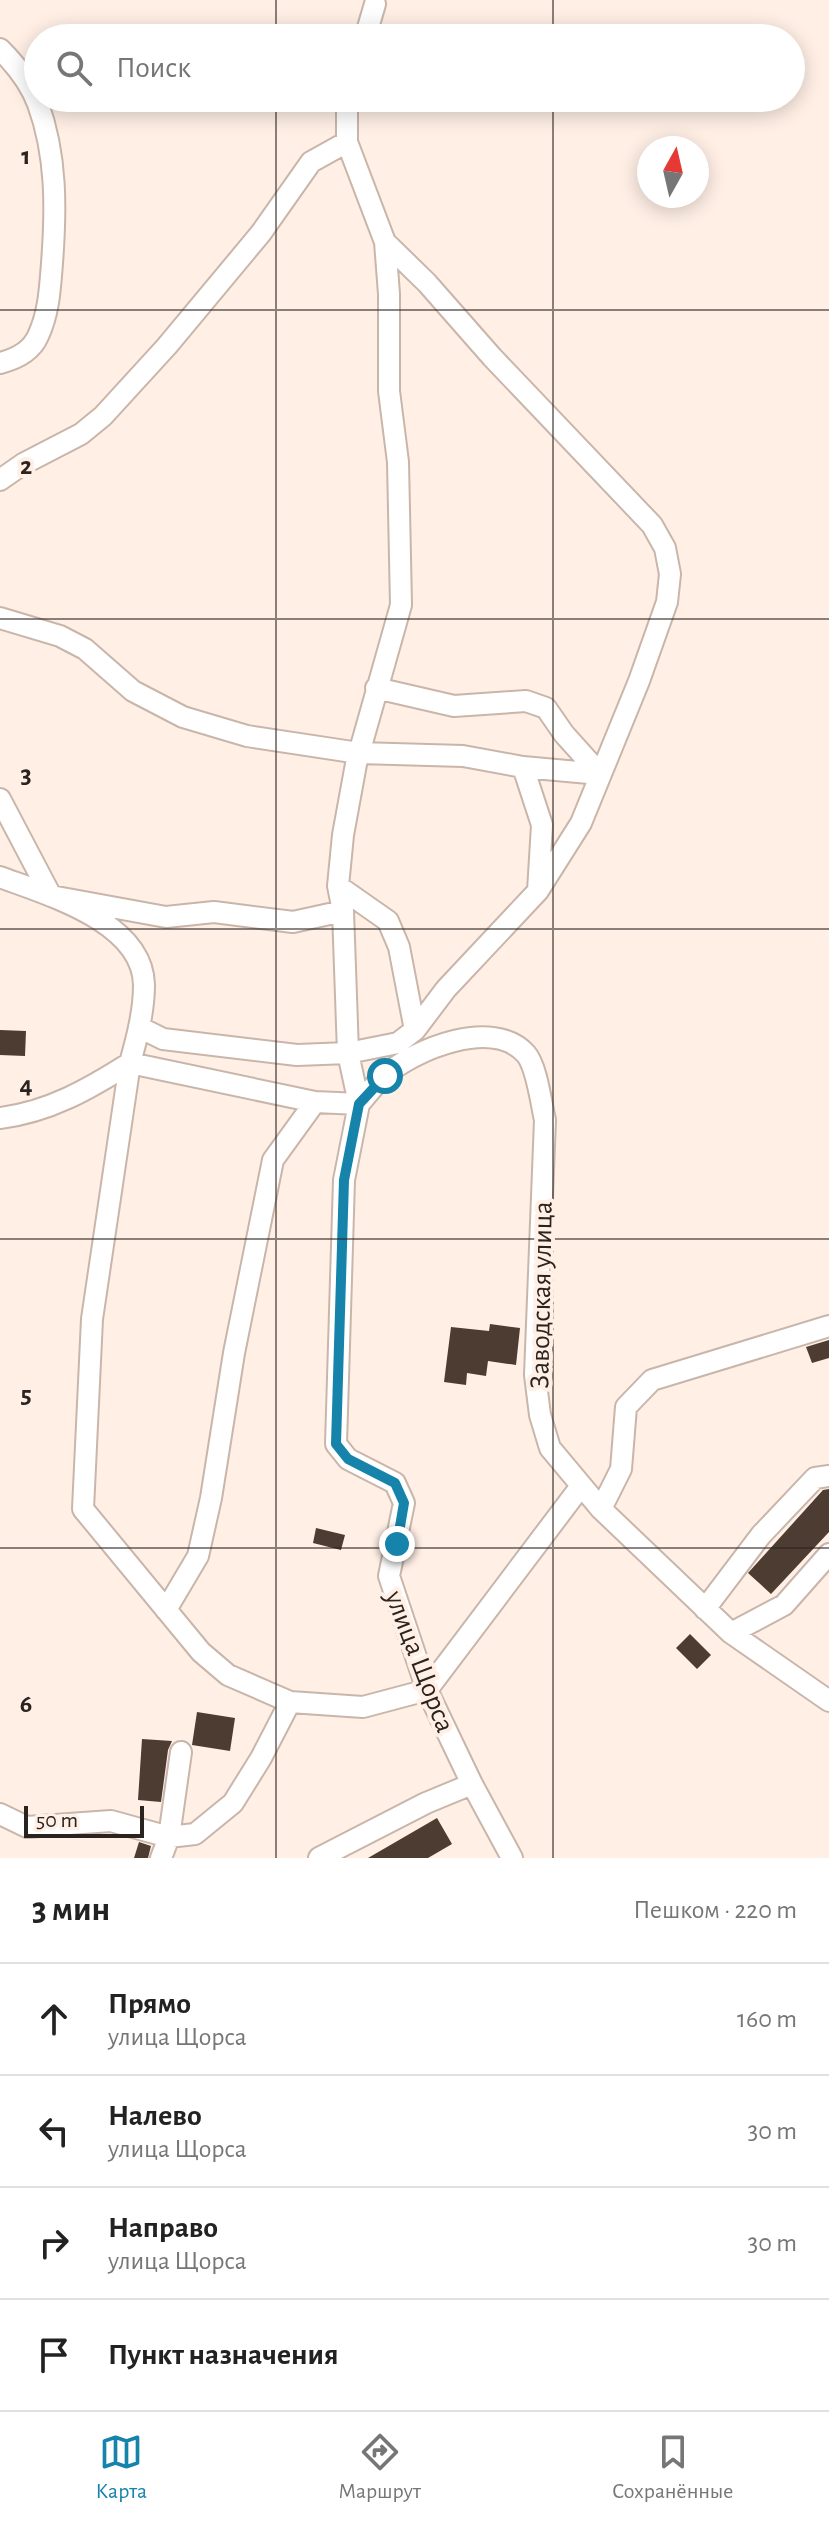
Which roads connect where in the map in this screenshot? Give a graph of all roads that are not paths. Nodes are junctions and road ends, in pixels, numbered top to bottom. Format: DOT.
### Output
graph roads {
  1 [pos="374,1"];
  2 [pos="368,24"];
  3 [pos="0,49"];
  4 [pos="24,77"];
  5 [pos="40,112"];
  6 [pos="347,112"];
  7 [pos="347,142"];
  8 [pos="385,242"];
  9 [pos="0,363"];
  10 [pos="0,480"];
  11 [pos="0,618"];
  12 [pos="376,688"];
  13 [pos="359,753"];
  14 [pos="523,767"];
  15 [pos="600,774"];
  16 [pos="0,799"];
  17 [pos="0,877"];
  18 [pos="338,886"];
  19 [pos="538,891"];
  20 [pos="51,896"];
  21 [pos="343,911"];
  22 [pos="139,1027"];
  23 [pos="415,1030"];
  24 [pos="348,1053"];
  25 [pos="130,1063"];
  26 [pos="315,1102"];
  27 [pos="359,1104"];
  28 [pos="0,1118"];
  29 [pos="829,1326"];
  30 [pos="829,1476"];
  31 [pos="581,1486"];
  32 [pos="601,1509"];
  33 [pos="829,1554"];
  34 [pos="705,1609"];
  35 [pos="166,1610"];
  36 [pos="731,1633"];
  37 [pos="427,1690"];
  38 [pos="829,1701"];
  39 [pos="290,1702"];
  40 [pos="181,1752"];
  41 [pos="472,1784"];
  42 [pos="0,1814"];
  43 [pos="169,1837"];
  44 [pos="327,1856"];
  45 [pos="161,1858"];
  46 [pos="512,1858"];
  1 -- 2 [label="street"];
  3 -- 4 [label="street"];
  5 -- 9 [label="street"];
  6 -- 7 [label="street"];
  7 -- 8 [label="street"];
  7 -- 10 [label="street"];
  8 -- 12 [label="street"];
  8 -- 15 [label="street"];
  11 -- 13 [label="street"];
  12 -- 13 [label="street"];
  12 -- 15 [label="street"];
  13 -- 14 [label="street"];
  13 -- 18 [label="street"];
  14 -- 15 [label="street"];
  14 -- 19 [label="street"];
  15 -- 19 [label="street"];
  16 -- 20 [label="street"];
  17 -- 20 [label="street"];
  18 -- 21 [label="street"];
  18 -- 23 [label="street"];
  19 -- 23 [label="street"];
  20 -- 21 [label="street"];
  20 -- 22 [label="street"];
  21 -- 24 [label="street"];
  22 -- 24 [label="street"];
  22 -- 25 [label="street"];
  23 -- 24 [label="street"];
  24 -- 27 [label="street"];
  25 -- 26 [label="street"];
  25 -- 28 [label="street"];
  25 -- 35 [label="street"];
  26 -- 27 [label="street"];
  26 -- 35 [label="street"];
  27 -- 31 [label="street, Заводская улица"];
  27 -- 37 [label="street, улица Щорса"];
  29 -- 32 [label="street"];
  30 -- 34 [label="street"];
  31 -- 32 [label="street, Заводская улица"];
  31 -- 37 [label="street"];
  32 -- 34 [label="street, Заводская улица"];
  33 -- 36 [label="street"];
  34 -- 36 [label="street, Заводская улица"];
  35 -- 39 [label="street"];
  36 -- 38 [label="street, Заводская улица"];
  37 -- 39 [label="street"];
  37 -- 41 [label="street, улица Щорса"];
  39 -- 43 [label="street"];
  40 -- 43 [label="street"];
  41 -- 44 [label="street"];
  41 -- 46 [label="street, улица Щорса"];
  42 -- 43 [label="street"];
  43 -- 45 [label="street"];
}
